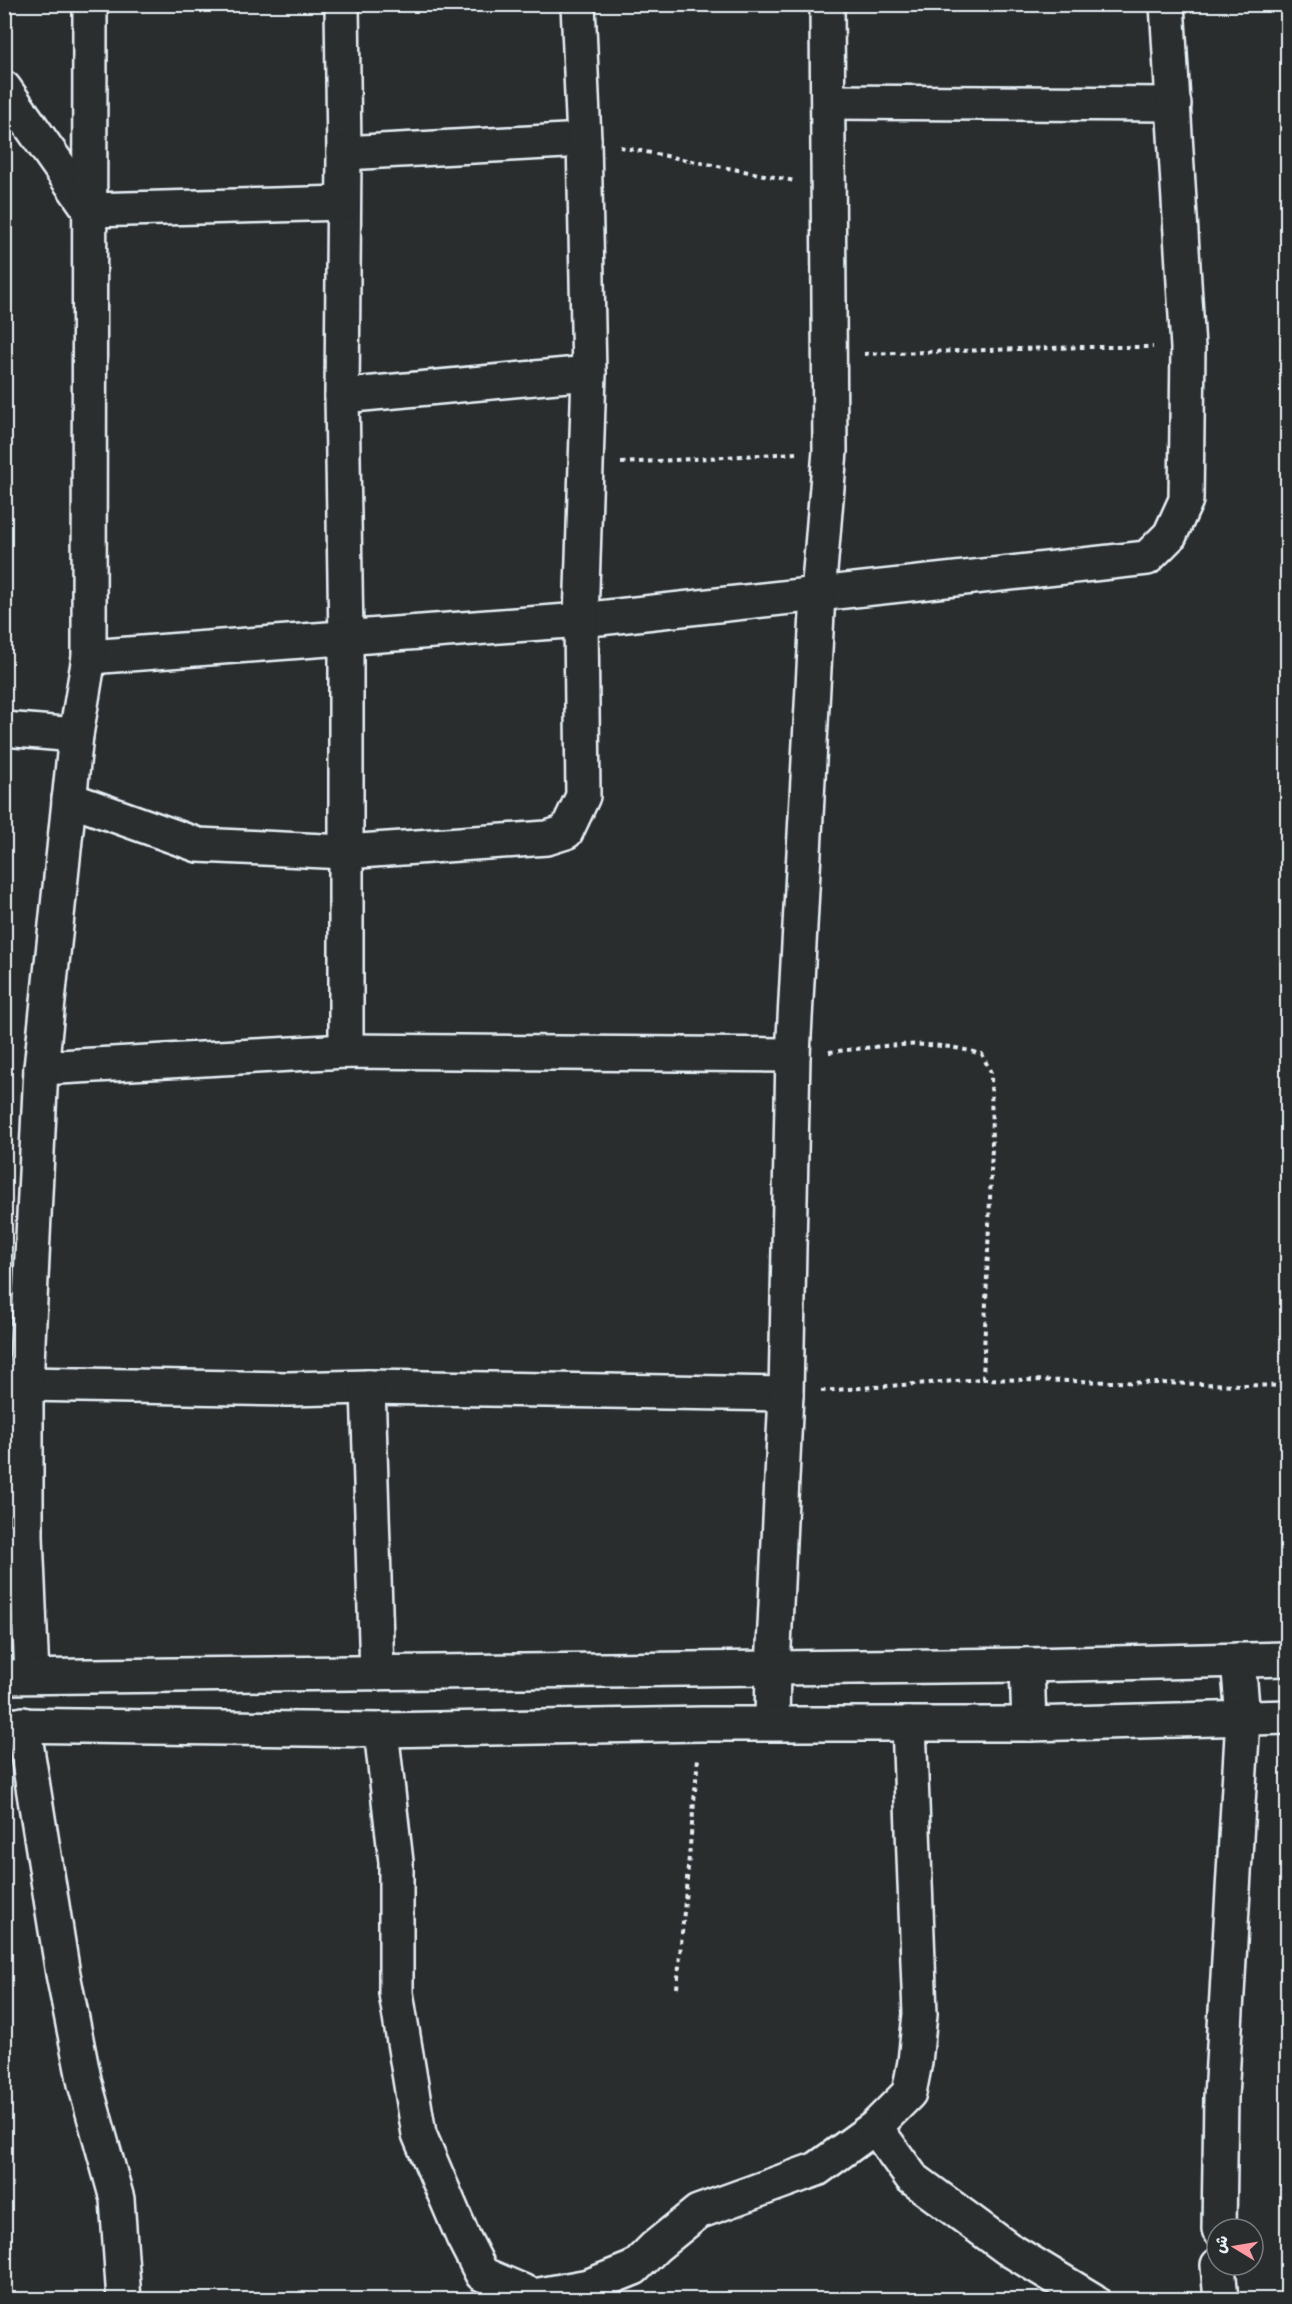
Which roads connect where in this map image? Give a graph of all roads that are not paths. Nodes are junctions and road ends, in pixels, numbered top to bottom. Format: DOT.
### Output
graph roads {
  1 [pos="90,4"];
  2 [pos="342,4"];
  3 [pos="578,4"];
  4 [pos="827,4"];
  5 [pos="1167,4"];
  6 [pos="4,88"];
  7 [pos="829,102"];
  8 [pos="1174,104"];
  9 [pos="584,140"];
  10 [pos="344,153"];
  11 [pos="343,203"];
  12 [pos="90,210"];
  13 [pos="589,373"];
  14 [pos="342,396"];
  15 [pos="818,595"];
  16 [pos="581,620"];
  17 [pos="346,639"];
  18 [pos="89,657"];
  19 [pos="4,729"];
  20 [pos="76,735"];
  21 [pos="69,799"];
  22 [pos="345,852"];
  23 [pos="346,1051"];
  24 [pos="793,1055"];
  25 [pos="41,1068"];
  26 [pos="26,1384"];
  27 [pos="368,1387"];
  28 [pos="786,1394"];
  29 [pos="1287,1659"];
  30 [pos="1238,1660"];
  31 [pos="1027,1665"];
  32 [pos="773,1668"];
  33 [pos="377,1673"];
  34 [pos="18,1676"];
  35 [pos="1287,1717"];
  36 [pos="1243,1718"];
  37 [pos="772,1723"];
  38 [pos="14,1724"];
  39 [pos="909,1724"];
  40 [pos="1029,1724"];
  41 [pos="381,1730"];
  42 [pos="875,2127"];
  43 [pos="1219,2217"];
  44 [pos="1219,2277"];
  45 [pos="533,2298"];
  46 [pos="124,2300"];
  47 [pos="1094,2300"];
  48 [pos="1221,2300"];
  1 -- 12 [label="street"];
  2 -- 10 [label="street"];
  3 -- 9 [label="street"];
  4 -- 7 [label="street"];
  5 -- 8 [label="street"];
  6 -- 12 [label="street"];
  7 -- 8 [label="street"];
  7 -- 15 [label="street"];
  8 -- 15 [label="street"];
  9 -- 10 [label="street"];
  9 -- 13 [label="street"];
  10 -- 11 [label="street"];
  11 -- 12 [label="street"];
  11 -- 14 [label="street"];
  12 -- 18 [label="street"];
  13 -- 14 [label="street"];
  13 -- 16 [label="street"];
  14 -- 17 [label="street"];
  15 -- 16 [label="street"];
  15 -- 24 [label="street"];
  16 -- 17 [label="street"];
  16 -- 22 [label="street"];
  17 -- 18 [label="street"];
  17 -- 22 [label="street"];
  18 -- 20 [label="street"];
  19 -- 20 [label="street"];
  20 -- 21 [label="street"];
  21 -- 22 [label="street"];
  21 -- 25 [label="street"];
  22 -- 23 [label="street"];
  23 -- 24 [label="street"];
  23 -- 25 [label="street"];
  24 -- 28 [label="street"];
  25 -- 26 [label="street"];
  26 -- 27 [label="street"];
  26 -- 34 [label="street"];
  27 -- 28 [label="street"];
  27 -- 33 [label="street"];
  28 -- 32 [label="street"];
  29 -- 30 [label="street"];
  30 -- 31 [label="street"];
  30 -- 36 [label="street"];
  31 -- 32 [label="street"];
  31 -- 40 [label="street"];
  32 -- 33 [label="street"];
  32 -- 37 [label="street"];
  33 -- 34 [label="street"];
  35 -- 36 [label="street"];
  36 -- 40 [label="street"];
  36 -- 43 [label="street"];
  37 -- 39 [label="street"];
  37 -- 41 [label="street"];
  38 -- 41 [label="street"];
  38 -- 46 [label="street"];
  39 -- 40 [label="street"];
  39 -- 42 [label="street"];
  41 -- 45 [label="street"];
  42 -- 45 [label="street"];
  42 -- 47 [label="street"];
  44 -- 48 [label="street"];
}
